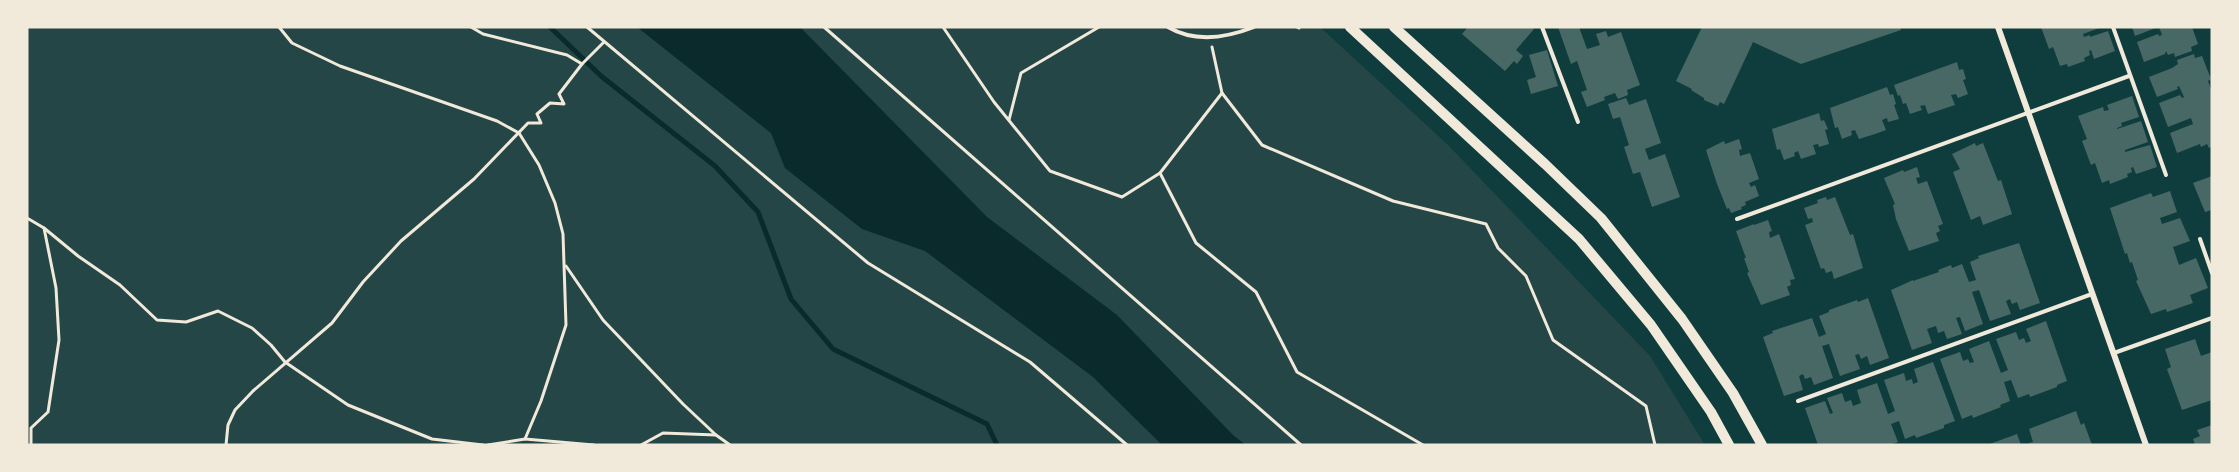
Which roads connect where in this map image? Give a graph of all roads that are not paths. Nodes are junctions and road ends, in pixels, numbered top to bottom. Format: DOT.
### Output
graph roads {
  1 [pos="1168,27"];
  2 [pos="1254,27"];
  3 [pos="1350,27"];
  4 [pos="1394,27"];
  5 [pos="1542,27"];
  6 [pos="1998,27"];
  7 [pos="2113,27"];
  8 [pos="2129,76"];
  9 [pos="2029,112"];
  10 [pos="1578,122"];
  11 [pos="2166,175"];
  12 [pos="1737,219"];
  13 [pos="2200,239"];
  14 [pos="2212,273"];
  15 [pos="2093,293"];
  16 [pos="2212,318"];
  17 [pos="2114,353"];
  18 [pos="1798,401"];
  19 [pos="1729,445"];
  20 [pos="1762,445"];
  21 [pos="2146,445"];
  1 -- 2 [label="lane"];
  3 -- 19 [label="main road"];
  4 -- 20 [label="main road"];
  5 -- 10 [label="lane"];
  6 -- 9 [label="street"];
  7 -- 8 [label="lane"];
  8 -- 9 [label="lane"];
  8 -- 11 [label="lane"];
  9 -- 12 [label="lane"];
  9 -- 15 [label="street"];
  13 -- 14 [label="lane"];
  15 -- 17 [label="street"];
  15 -- 18 [label="lane"];
  16 -- 17 [label="lane"];
  17 -- 21 [label="street"];
}
